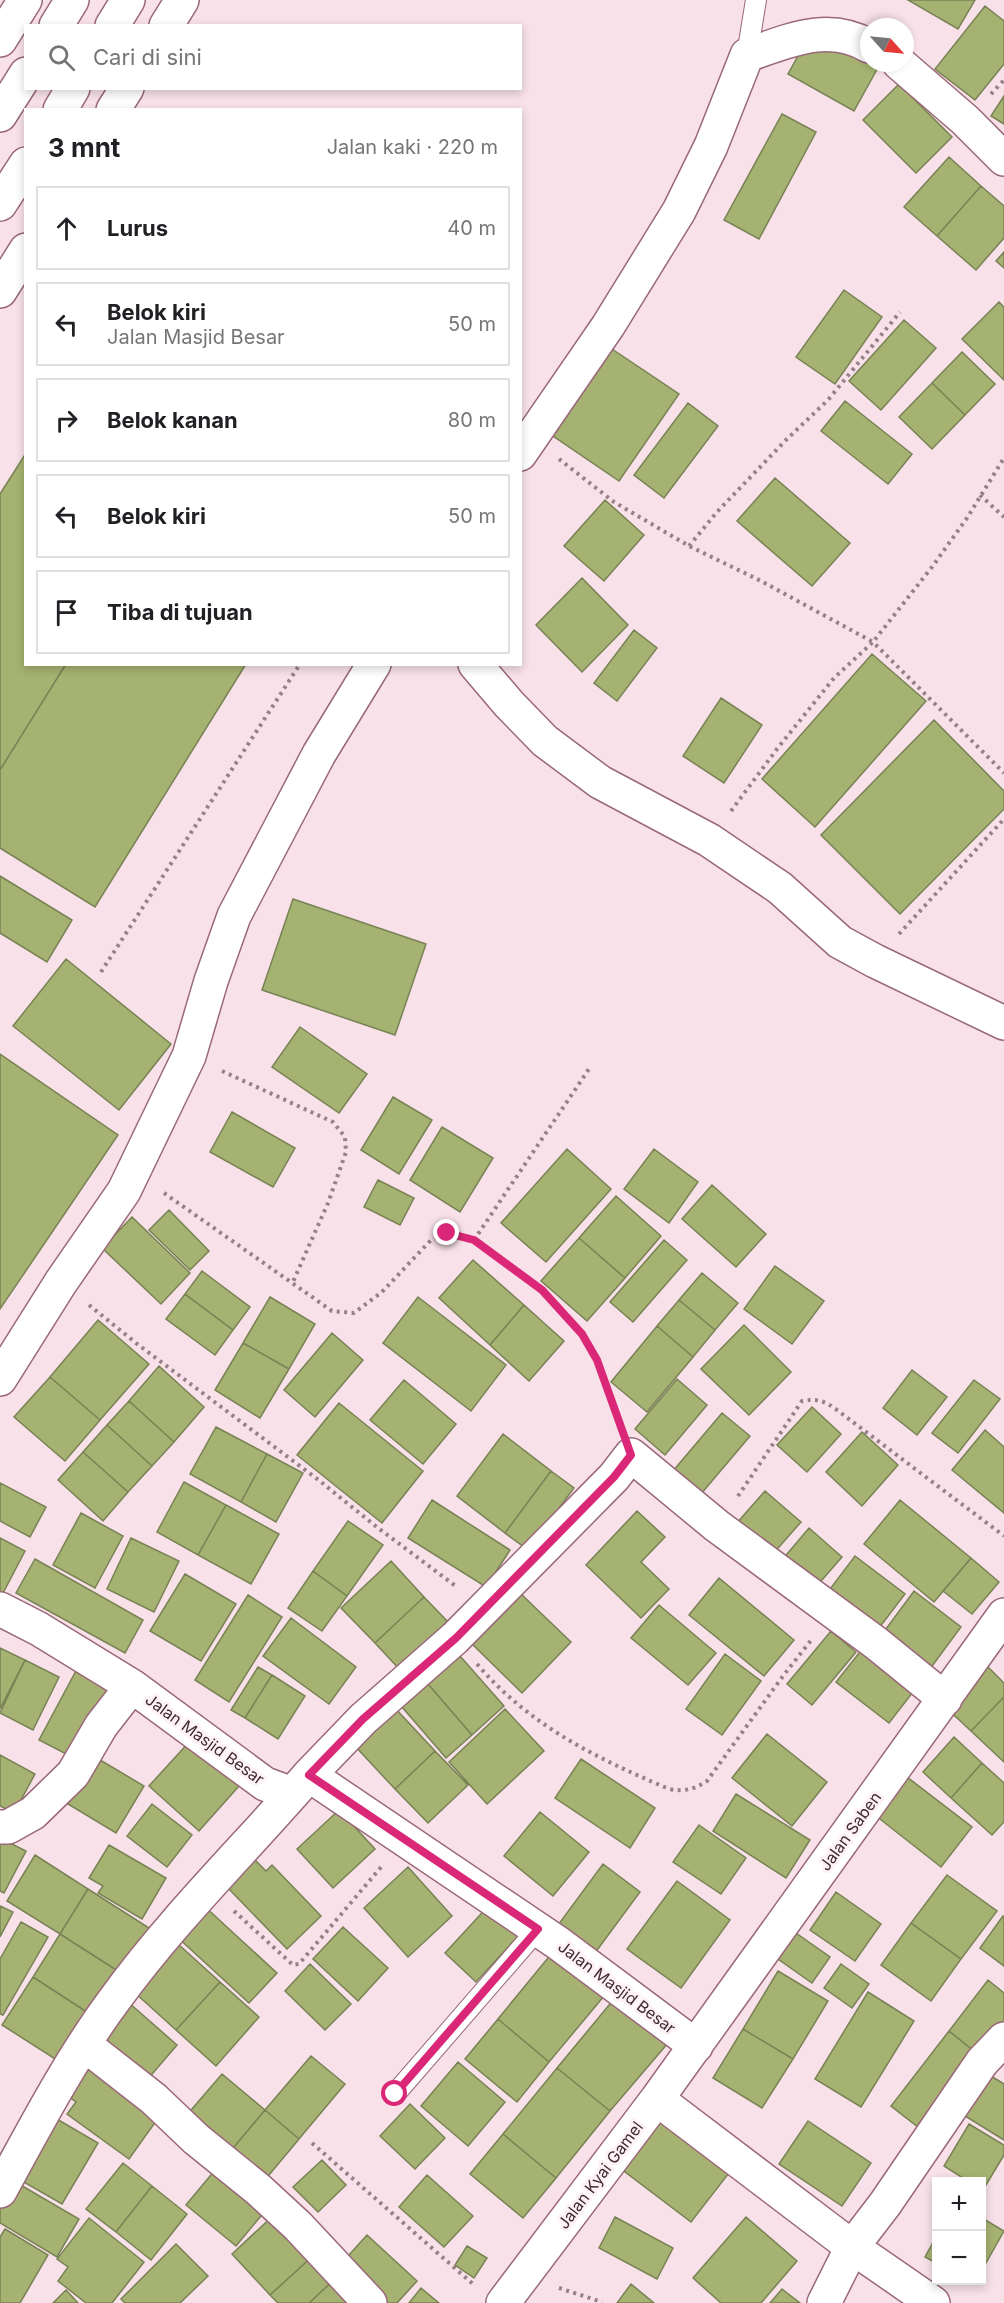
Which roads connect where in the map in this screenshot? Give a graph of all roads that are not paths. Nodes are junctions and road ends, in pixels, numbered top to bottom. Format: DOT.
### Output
graph roads {
  1 [pos="25,0"];
  2 [pos="72,0"];
  3 [pos="128,0"];
  4 [pos="182,0"];
  5 [pos="756,0"];
  6 [pos="57,24"];
  7 [pos="113,24"];
  8 [pos="167,24"];
  9 [pos="0,40"];
  10 [pos="860,41"];
  11 [pos="747,55"];
  12 [pos="910,72"];
  13 [pos="24,77"];
  14 [pos="72,90"];
  15 [pos="126,90"];
  16 [pos="61,108"];
  17 [pos="115,108"];
  18 [pos="0,115"];
  19 [pos="1004,159"];
  20 [pos="24,167"];
  21 [pos="0,204"];
  22 [pos="24,253"];
  23 [pos="0,291"];
  24 [pos="525,446"];
  25 [pos="373,666"];
  26 [pos="477,666"];
  27 [pos="1004,1023"];
  28 [pos="0,1379"];
  29 [pos="0,1609"];
  30 [pos="998,1637"];
  31 [pos="132,1686"];
  32 [pos="945,1699"];
  33 [pos="301,1784"];
  34 [pos="0,1827"];
  35 [pos="538,1929"];
  36 [pos="1004,2039"];
  37 [pos="86,2045"];
  38 [pos="696,2046"];
  39 [pos="395,2094"];
  40 [pos="657,2099"];
  41 [pos="0,2191"];
  42 [pos="852,2247"];
  43 [pos="490,2295"];
  44 [pos="369,2303"];
  45 [pos="824,2303"];
  46 [pos="933,2303"];
  1 -- 9 [label="main road"];
  2 -- 6 [label="main road"];
  3 -- 7 [label="main road"];
  4 -- 8 [label="main road"];
  5 -- 11 [label="lane"];
  10 -- 11 [label="main road"];
  11 -- 24 [label="main road"];
  12 -- 19 [label="main road"];
  13 -- 18 [label="main road"];
  14 -- 16 [label="main road"];
  15 -- 17 [label="main road"];
  20 -- 21 [label="main road"];
  22 -- 23 [label="main road"];
  25 -- 28 [label="main road"];
  26 -- 27 [label="main road"];
  29 -- 31 [label="main road, Jalan Masjid Besar"];
  30 -- 32 [label="main road, Jalan Saben"];
  31 -- 33 [label="main road, Jalan Masjid Besar"];
  31 -- 34 [label="main road"];
  32 -- 33 [label="main road"];
  32 -- 38 [label="main road, Jalan Saben"];
  33 -- 35 [label="main road, Jalan Masjid Besar"];
  33 -- 37 [label="main road"];
  35 -- 38 [label="main road, Jalan Masjid Besar"];
  35 -- 39 [label="lane"];
  36 -- 42 [label="main road"];
  37 -- 41 [label="main road"];
  37 -- 44 [label="main road"];
  38 -- 40 [label="main road, Jalan Kyai Gamel"];
  40 -- 42 [label="main road"];
  40 -- 43 [label="main road, Jalan Kyai Gamel"];
  42 -- 45 [label="main road"];
  42 -- 46 [label="main road"];
}
